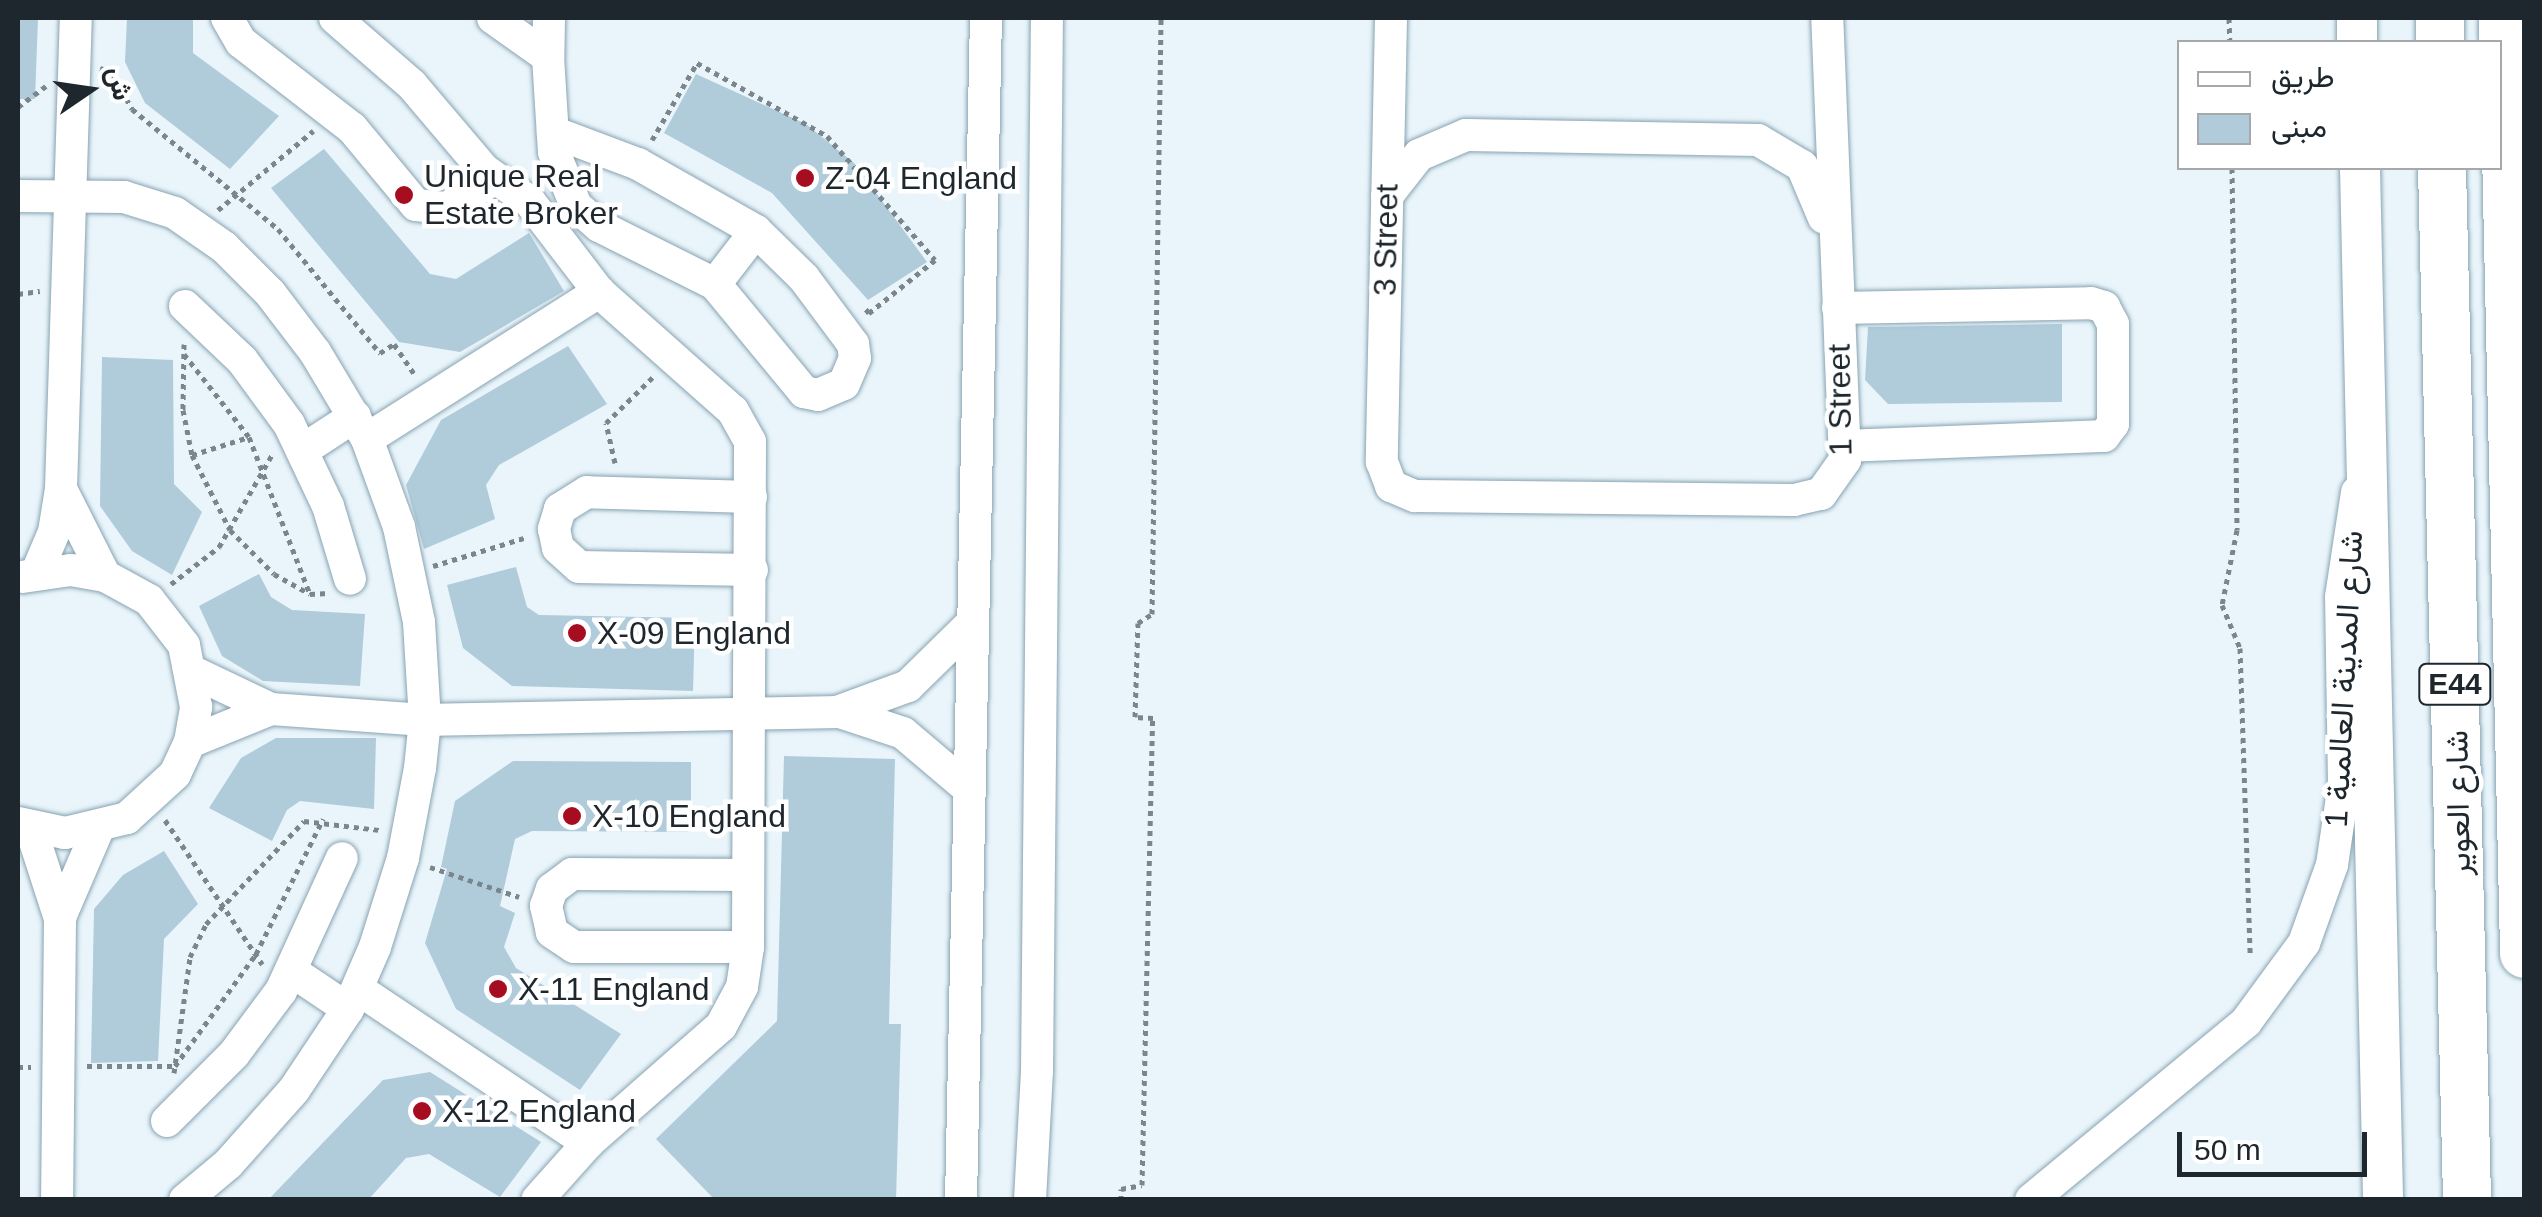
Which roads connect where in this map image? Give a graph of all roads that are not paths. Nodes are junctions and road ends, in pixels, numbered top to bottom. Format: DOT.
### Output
graph roads {
  1 [pos="76,18"];
  2 [pos="227,18"];
  3 [pos="335,18"];
  4 [pos="492,18"];
  5 [pos="549,18"];
  6 [pos="986,18"];
  7 [pos="1047,18"];
  8 [pos="1391,18"];
  9 [pos="1827,18"];
  10 [pos="2503,18"];
  11 [pos="548,57"];
  12 [pos="2504,125"];
  13 [pos="553,132"];
  14 [pos="2360,170"];
  15 [pos="2442,170"];
  16 [pos="494,179"];
  17 [pos="2524,189"];
  18 [pos="70,195"];
  19 [pos="18,196"];
  20 [pos="1387,196"];
  21 [pos="756,231"];
  22 [pos="1834,246"];
  23 [pos="715,284"];
  24 [pos="599,292"];
  25 [pos="185,306"];
  26 [pos="1838,308"];
  27 [pos="361,427"];
  28 [pos="296,437"];
  29 [pos="1846,446"];
  30 [pos="2367,454"];
  31 [pos="1382,462"];
  32 [pos="61,488"];
  33 [pos="751,497"];
  34 [pos="752,570"];
  35 [pos="27,576"];
  36 [pos="105,576"];
  37 [pos="350,580"];
  38 [pos="969,626"];
  39 [pos="193,672"];
  40 [pos="270,709"];
  41 [pos="837,712"];
  42 [pos="750,713"];
  43 [pos="426,720"];
  44 [pos="190,742"];
  45 [pos="969,789"];
  46 [pos="24,826"];
  47 [pos="98,829"];
  48 [pos="342,858"];
  49 [pos="748,875"];
  50 [pos="60,919"];
  51 [pos="748,947"];
  52 [pos="2524,954"];
  53 [pos="287,982"];
  54 [pos="353,998"];
  55 [pos="168,1121"];
  56 [pos="588,1143"];
  57 [pos="56,1200"];
  58 [pos="185,1200"];
  59 [pos="537,1200"];
  60 [pos="961,1200"];
  61 [pos="1030,1200"];
  62 [pos="2031,1200"];
  63 [pos="2383,1200"];
  64 [pos="2468,1200"];
  1 -- 18 [label="street"];
  2 -- 16 [label="street"];
  3 -- 16 [label="street"];
  4 -- 11 [label="street"];
  5 -- 11 [label="street"];
  6 -- 38 [label="street"];
  7 -- 61 [label="street"];
  8 -- 20 [label="street, 3 Street"];
  9 -- 22 [label="street, 1 Street"];
  10 -- 12 [label="highway, شارع العوير / E44"];
  11 -- 13 [label="street"];
  12 -- 17 [label="highway"];
  12 -- 52 [label="highway, شارع العوير / E44"];
  13 -- 21 [label="street"];
  13 -- 23 [label="street"];
  14 -- 30 [label="main road"];
  15 -- 64 [label="highway, شارع العوير / E44"];
  16 -- 24 [label="street"];
  18 -- 19 [label="street"];
  18 -- 27 [label="street"];
  18 -- 32 [label="street"];
  20 -- 22 [label="street"];
  20 -- 31 [label="street, 3 Street"];
  21 -- 23 [label="street"];
  21 -- 23 [label="street"];
  22 -- 26 [label="street, 1 Street"];
  24 -- 27 [label="street"];
  24 -- 33 [label="street"];
  25 -- 28 [label="street"];
  26 -- 29 [label="street, 1 Street"];
  26 -- 29 [label="street"];
  27 -- 28 [label="street"];
  27 -- 43 [label="street"];
  28 -- 37 [label="street"];
  29 -- 31 [label="street, 1 Street"];
  30 -- 62 [label="street, شارع المدينة العالمية 1"];
  30 -- 63 [label="main road"];
  32 -- 35 [label="street"];
  32 -- 36 [label="street"];
  33 -- 34 [label="street"];
  33 -- 34 [label="street"];
  34 -- 42 [label="street"];
  35 -- 36 [label="street"];
  36 -- 39 [label="street"];
  38 -- 41 [label="street"];
  38 -- 45 [label="street"];
  39 -- 40 [label="street"];
  39 -- 44 [label="street"];
  40 -- 43 [label="street"];
  40 -- 44 [label="street"];
  41 -- 42 [label="street"];
  41 -- 45 [label="street"];
  42 -- 43 [label="street"];
  42 -- 49 [label="street"];
  43 -- 54 [label="street"];
  44 -- 47 [label="street"];
  45 -- 60 [label="street"];
  46 -- 47 [label="street"];
  46 -- 50 [label="street"];
  47 -- 50 [label="street"];
  48 -- 53 [label="street"];
  49 -- 51 [label="street"];
  49 -- 51 [label="street"];
  50 -- 57 [label="street"];
  51 -- 56 [label="street"];
  53 -- 54 [label="street"];
  53 -- 55 [label="street"];
  54 -- 56 [label="street"];
  54 -- 58 [label="street"];
  56 -- 59 [label="street"];
}
